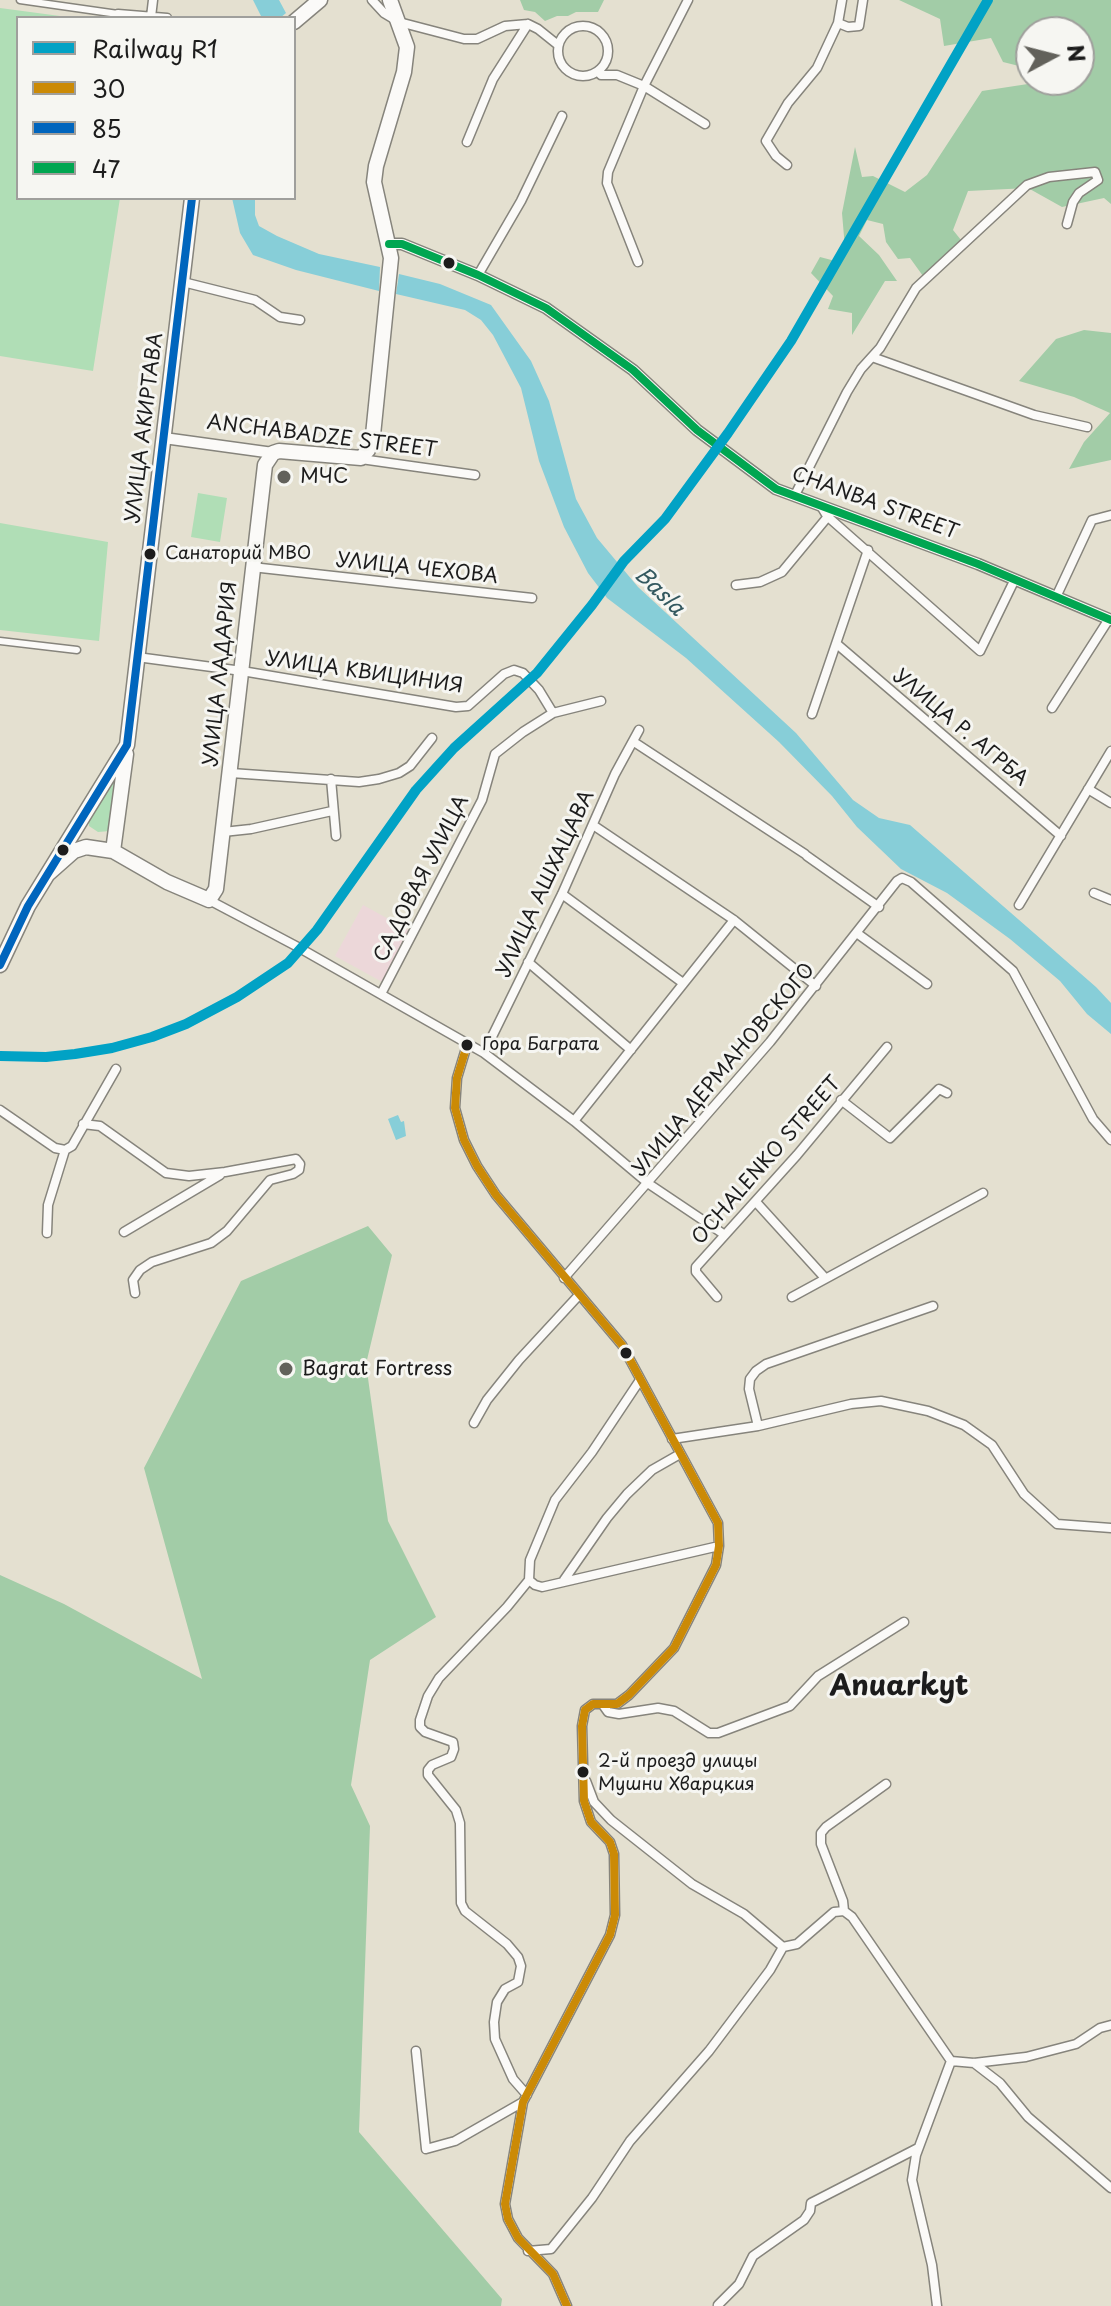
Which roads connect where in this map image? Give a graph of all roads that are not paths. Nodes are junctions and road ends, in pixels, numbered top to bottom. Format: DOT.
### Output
graph roads {
  1 [pos="20,0"];
  2 [pos="332,0"];
  3 [pos="372,0"];
  4 [pos="390,0"];
  5 [pos="688,0"];
  6 [pos="842,0"];
  7 [pos="863,0"];
  8 [pos="314,5"];
  9 [pos="118,14"];
  10 [pos="140,16"];
  11 [pos="296,20"];
  12 [pos="399,22"];
  13 [pos="838,23"];
  14 [pos="528,24"];
  15 [pos="558,45"];
  16 [pos="598,72"];
  17 [pos="644,86"];
  18 [pos="562,116"];
  19 [pos="705,124"];
  20 [pos="467,142"];
  21 [pos="787,165"];
  22 [pos="192,200"];
  23 [pos="1067,224"];
  24 [pos="390,251"];
  25 [pos="638,262"];
  26 [pos="478,275"];
  27 [pos="183,282"];
  28 [pos="300,320"];
  29 [pos="872,357"];
  30 [pos="1087,427"];
  31 [pos="164,438"];
  32 [pos="273,453"];
  33 [pos="356,458"];
  34 [pos="475,475"];
  35 [pos="795,495"];
  36 [pos="828,511"];
  37 [pos="1111,515"];
  38 [pos="868,550"];
  39 [pos="252,567"];
  40 [pos="1015,579"];
  41 [pos="736,585"];
  42 [pos="1057,595"];
  43 [pos="532,598"];
  44 [pos="1110,619"];
  45 [pos="0,641"];
  46 [pos="838,645"];
  47 [pos="77,650"];
  48 [pos="137,657"];
  49 [pos="242,671"];
  50 [pos="601,701"];
  51 [pos="1052,708"];
  52 [pos="553,713"];
  53 [pos="812,714"];
  54 [pos="639,730"];
  55 [pos="432,738"];
  56 [pos="634,742"];
  57 [pos="127,745"];
  58 [pos="1111,751"];
  59 [pos="231,773"];
  60 [pos="331,779"];
  61 [pos="1088,789"];
  62 [pos="1111,803"];
  63 [pos="332,811"];
  64 [pos="593,825"];
  65 [pos="223,832"];
  66 [pos="336,836"];
  67 [pos="1061,836"];
  68 [pos="113,851"];
  69 [pos="48,874"];
  70 [pos="1094,893"];
  71 [pos="562,894"];
  72 [pos="209,900"];
  73 [pos="1111,900"];
  74 [pos="1019,905"];
  75 [pos="879,907"];
  76 [pos="734,920"];
  77 [pos="858,934"];
  78 [pos="3,951"];
  79 [pos="528,962"];
  80 [pos="0,965"];
  81 [pos="683,983"];
  82 [pos="927,984"];
  83 [pos="816,986"];
  84 [pos="381,994"];
  85 [pos="467,1045"];
  86 [pos="887,1047"];
  87 [pos="631,1050"];
  88 [pos="484,1053"];
  89 [pos="116,1069"];
  90 [pos="947,1093"];
  91 [pos="841,1100"];
  92 [pos="0,1110"];
  93 [pos="574,1121"];
  94 [pos="83,1124"];
  95 [pos="1111,1140"];
  96 [pos="65,1150"];
  97 [pos="225,1172"];
  98 [pos="649,1184"];
  99 [pos="983,1193"];
  100 [pos="756,1202"];
  101 [pos="124,1232"];
  102 [pos="47,1233"];
  103 [pos="725,1235"];
  104 [pos="564,1278"];
  105 [pos="825,1278"];
  106 [pos="135,1293"];
  107 [pos="579,1295"];
  108 [pos="717,1297"];
  109 [pos="792,1297"];
  110 [pos="933,1306"];
  111 [pos="640,1380"];
  112 [pos="474,1423"];
  113 [pos="758,1426"];
  114 [pos="672,1439"];
  115 [pos="680,1454"];
  116 [pos="1111,1528"];
  117 [pos="719,1546"];
  118 [pos="529,1580"];
  119 [pos="564,1580"];
  120 [pos="904,1622"];
  121 [pos="603,1705"];
  122 [pos="585,1779"];
  123 [pos="886,1784"];
  124 [pos="844,1911"];
  125 [pos="783,1947"];
  126 [pos="1111,2025"];
  127 [pos="416,2051"];
  128 [pos="951,2061"];
  129 [pos="974,2063"];
  130 [pos="525,2099"];
  131 [pos="918,2148"];
  132 [pos="1111,2188"];
  133 [pos="528,2251"];
  134 [pos="718,2305"];
  135 [pos="567,2306"];
  136 [pos="937,2306"];
  1 -- 9 [label="street"];
  2 -- 8 [label="highway"];
  3 -- 12 [label="street"];
  4 -- 12 [label="highway"];
  5 -- 17 [label="street"];
  6 -- 13 [label="street"];
  7 -- 13 [label="street"];
  8 -- 11 [label="highway"];
  9 -- 10 [label="street"];
  12 -- 14 [label="street"];
  12 -- 24 [label="highway"];
  13 -- 21 [label="street"];
  14 -- 15 [label="street"];
  14 -- 20 [label="street"];
  15 -- 16 [label="street"];
  15 -- 16 [label="street"];
  16 -- 17 [label="street"];
  17 -- 19 [label="street"];
  17 -- 25 [label="street"];
  18 -- 26 [label="street"];
  22 -- 27 [label="highway, УЛИЦА АКИРТАВА"];
  23 -- 29 [label="street"];
  24 -- 26 [label="street, CHANBA STREET"];
  24 -- 33 [label="highway"];
  26 -- 35 [label="street, CHANBA STREET"];
  27 -- 28 [label="street"];
  27 -- 31 [label="highway, УЛИЦА АКИРТАВА"];
  29 -- 30 [label="street"];
  29 -- 35 [label="street"];
  31 -- 32 [label="street, ANCHABADZE STREET"];
  31 -- 48 [label="highway, УЛИЦА АКИРТАВА"];
  32 -- 33 [label="highway, ANCHABADZE STREET"];
  32 -- 39 [label="highway, УЛИЦА ЛАДАРИЯ"];
  33 -- 34 [label="street, ANCHABADZE STREET"];
  35 -- 36 [label="street, CHANBA STREET"];
  36 -- 38 [label="street"];
  36 -- 40 [label="street, CHANBA STREET"];
  36 -- 41 [label="street"];
  37 -- 42 [label="street"];
  38 -- 40 [label="street"];
  38 -- 46 [label="street"];
  39 -- 43 [label="street, УЛИЦА ЧЕХОВА"];
  39 -- 49 [label="highway, УЛИЦА ЛАДАРИЯ"];
  40 -- 42 [label="street, CHANBA STREET"];
  42 -- 44 [label="street, CHANBA STREET"];
  44 -- 51 [label="street"];
  45 -- 47 [label="street"];
  46 -- 53 [label="street"];
  46 -- 67 [label="street, УЛИЦА Р. АГРБА"];
  48 -- 49 [label="street, УЛИЦА КВИЦИНИЯ"];
  48 -- 57 [label="highway, УЛИЦА АКИРТАВА"];
  49 -- 52 [label="street, УЛИЦА КВИЦИНИЯ"];
  49 -- 59 [label="highway, УЛИЦА ЛАДАРИЯ"];
  50 -- 52 [label="street, САДОВАЯ УЛИЦА"];
  52 -- 84 [label="street, САДОВАЯ УЛИЦА"];
  54 -- 56 [label="street, УЛИЦА АШХАЦАВА"];
  55 -- 60 [label="street"];
  56 -- 64 [label="street, УЛИЦА АШХАЦАВА"];
  56 -- 75 [label="street"];
  57 -- 68 [label="highway"];
  57 -- 69 [label="highway, УЛИЦА АКИРТАВА"];
  58 -- 61 [label="street"];
  59 -- 60 [label="street"];
  59 -- 65 [label="highway, УЛИЦА ЛАДАРИЯ"];
  60 -- 63 [label="street"];
  61 -- 62 [label="street"];
  61 -- 67 [label="street"];
  63 -- 65 [label="street"];
  63 -- 66 [label="street"];
  64 -- 71 [label="street, УЛИЦА АШХАЦАВА"];
  64 -- 76 [label="street"];
  65 -- 72 [label="highway, УЛИЦА ЛАДАРИЯ"];
  67 -- 74 [label="street"];
  68 -- 69 [label="highway"];
  68 -- 72 [label="highway"];
  69 -- 78 [label="highway, УЛИЦА АКИРТАВА"];
  70 -- 73 [label="street"];
  71 -- 79 [label="street, УЛИЦА АШХАЦАВА"];
  71 -- 81 [label="street"];
  72 -- 84 [label="street"];
  75 -- 77 [label="street, УЛИЦА ДЕРМАНОВСКОГО"];
  75 -- 95 [label="street, УЛИЦА ДЕРМАНОВСКОГО"];
  76 -- 81 [label="street"];
  76 -- 83 [label="street"];
  77 -- 82 [label="street"];
  77 -- 83 [label="street, УЛИЦА ДЕРМАНОВСКОГО"];
  78 -- 80 [label="highway, УЛИЦА АКИРТАВА"];
  79 -- 87 [label="street"];
  79 -- 88 [label="street, УЛИЦА АШХАЦАВА"];
  81 -- 87 [label="street"];
  83 -- 98 [label="street, УЛИЦА ДЕРМАНОВСКОГО"];
  84 -- 85 [label="street"];
  85 -- 88 [label="street"];
  85 -- 104 [label="street"];
  86 -- 91 [label="street, OCHALENKO STREET"];
  87 -- 93 [label="street"];
  88 -- 93 [label="street"];
  89 -- 94 [label="street"];
  90 -- 91 [label="street"];
  91 -- 100 [label="street, OCHALENKO STREET"];
  92 -- 96 [label="street"];
  93 -- 98 [label="street"];
  94 -- 96 [label="street"];
  94 -- 97 [label="street"];
  96 -- 102 [label="street"];
  97 -- 101 [label="street"];
  97 -- 106 [label="street"];
  98 -- 103 [label="street"];
  98 -- 104 [label="street, УЛИЦА ДЕРМАНОВСКОГО"];
  99 -- 105 [label="street"];
  100 -- 103 [label="street, OCHALENKO STREET"];
  100 -- 105 [label="street"];
  103 -- 108 [label="street, OCHALENKO STREET"];
  104 -- 107 [label="street"];
  105 -- 109 [label="street"];
  107 -- 111 [label="street"];
  107 -- 112 [label="street"];
  110 -- 113 [label="street"];
  111 -- 114 [label="street"];
  111 -- 118 [label="street"];
  113 -- 114 [label="street"];
  113 -- 116 [label="street"];
  114 -- 115 [label="street"];
  115 -- 117 [label="street"];
  115 -- 119 [label="street"];
  117 -- 119 [label="street"];
  117 -- 121 [label="street"];
  118 -- 119 [label="street"];
  118 -- 130 [label="street"];
  120 -- 121 [label="street"];
  121 -- 122 [label="street"];
  122 -- 125 [label="street"];
  122 -- 130 [label="street"];
  123 -- 124 [label="street"];
  124 -- 125 [label="street"];
  124 -- 128 [label="street"];
  125 -- 133 [label="street"];
  126 -- 129 [label="street"];
  127 -- 130 [label="street"];
  128 -- 129 [label="street"];
  128 -- 131 [label="street"];
  129 -- 132 [label="street"];
  130 -- 133 [label="street"];
  131 -- 134 [label="street"];
  131 -- 136 [label="street"];
  133 -- 135 [label="street"];
}
